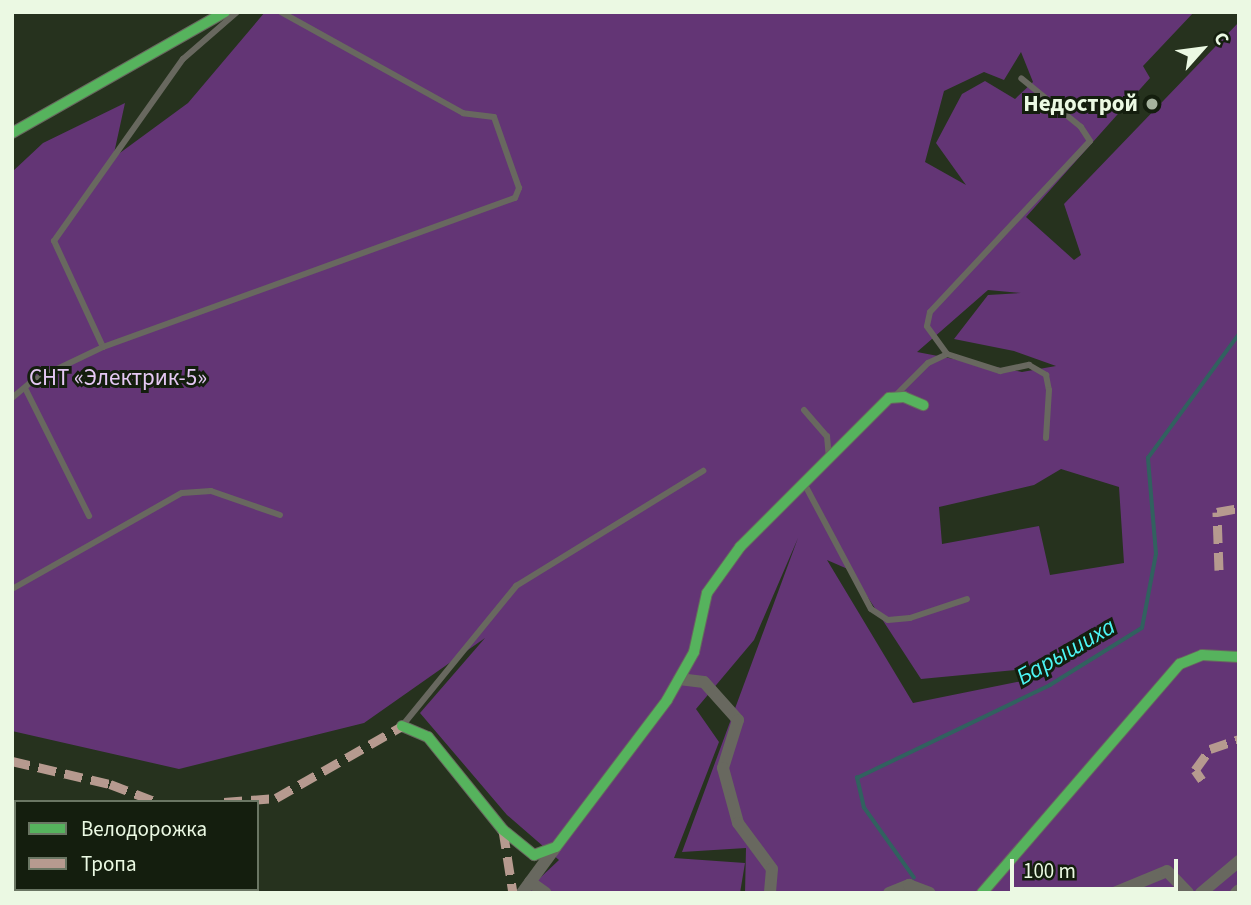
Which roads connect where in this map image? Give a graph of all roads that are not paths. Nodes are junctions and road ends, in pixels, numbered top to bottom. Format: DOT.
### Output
graph roads {
  1 [pos="225,12"];
  2 [pos="237,12"];
  3 [pos="281,12"];
  4 [pos="1021,78"];
  5 [pos="12,133"];
  6 [pos="103,347"];
  7 [pos="947,354"];
  8 [pos="26,390"];
  9 [pos="12,398"];
  10 [pos="889,398"];
  11 [pos="923,405"];
  12 [pos="804,410"];
  13 [pos="1046,438"];
  14 [pos="829,459"];
  15 [pos="703,471"];
  16 [pos="805,485"];
  17 [pos="281,515"];
  18 [pos="89,516"];
  19 [pos="12,589"];
  20 [pos="967,599"];
  21 [pos="1239,657"];
  22 [pos="679,679"];
  23 [pos="402,726"];
  24 [pos="556,848"];
  25 [pos="534,855"];
  26 [pos="1239,860"];
  27 [pos="530,882"];
  28 [pos="547,893"];
  29 [pos="770,893"];
  30 [pos="889,893"];
  31 [pos="930,893"];
  32 [pos="982,893"];
  33 [pos="1114,893"];
  34 [pos="1188,893"];
  35 [pos="1201,893"];
  1 -- 5 [label="street"];
  2 -- 6 [label="lane"];
  3 -- 6 [label="lane"];
  4 -- 7 [label="lane"];
  6 -- 8 [label="lane"];
  7 -- 10 [label="lane"];
  7 -- 13 [label="lane"];
  8 -- 9 [label="lane"];
  8 -- 18 [label="lane"];
  10 -- 11 [label="street"];
  10 -- 14 [label="street"];
  12 -- 14 [label="lane"];
  14 -- 16 [label="street"];
  15 -- 23 [label="lane"];
  16 -- 20 [label="lane"];
  16 -- 22 [label="street"];
  17 -- 19 [label="lane"];
  21 -- 32 [label="street"];
  22 -- 24 [label="street"];
  22 -- 29 [label="street"];
  23 -- 25 [label="street"];
  24 -- 25 [label="street"];
  24 -- 27 [label="street"];
  25 -- 27 [label="street"];
  26 -- 35 [label="street"];
  27 -- 28 [label="street"];
  30 -- 31 [label="street"];
  33 -- 34 [label="street"];
}
